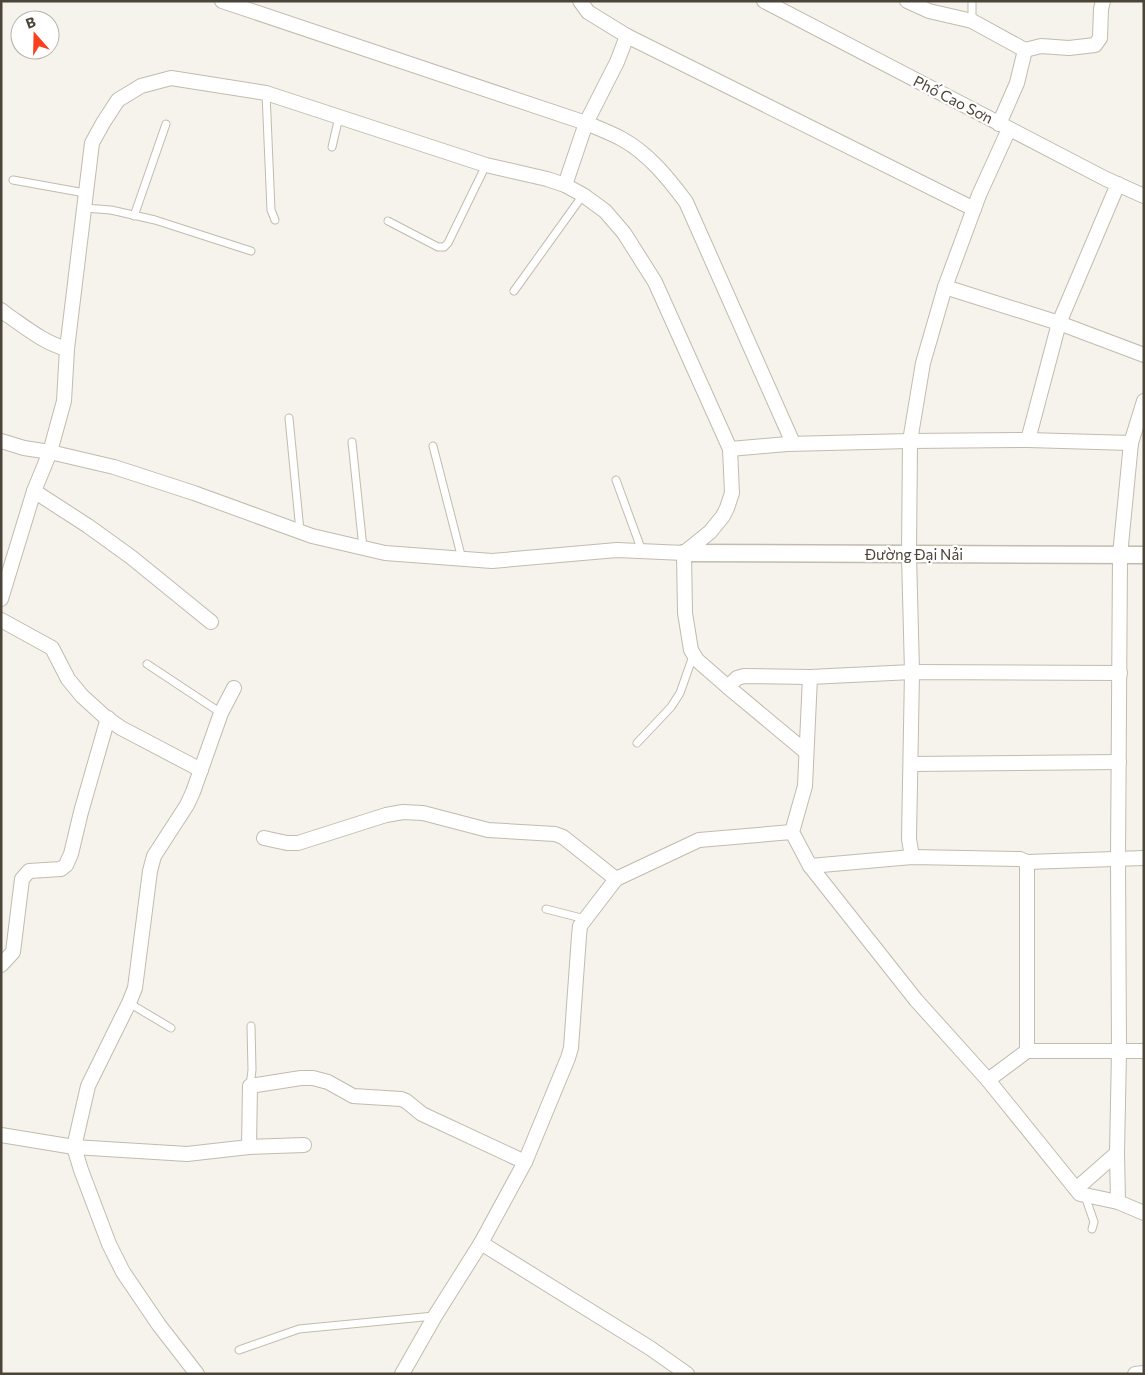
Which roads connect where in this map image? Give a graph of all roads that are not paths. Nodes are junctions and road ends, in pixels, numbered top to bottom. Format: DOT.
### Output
graph roads {
  1 [pos="222,1"];
  2 [pos="580,1"];
  3 [pos="764,1"];
  4 [pos="907,1"];
  5 [pos="972,1"];
  6 [pos="1103,1"];
  7 [pos="972,22"];
  8 [pos="627,36"];
  9 [pos="1026,50"];
  10 [pos="266,93"];
  11 [pos="339,117"];
  12 [pos="586,123"];
  13 [pos="166,124"];
  14 [pos="1004,126"];
  15 [pos="332,147"];
  16 [pos="486,165"];
  17 [pos="13,180"];
  18 [pos="1118,184"];
  19 [pos="565,185"];
  20 [pos="85,193"];
  21 [pos="1144,195"];
  22 [pos="583,196"];
  23 [pos="83,208"];
  24 [pos="974,208"];
  25 [pos="134,216"];
  26 [pos="275,220"];
  27 [pos="388,221"];
  28 [pos="251,251"];
  29 [pos="945,287"];
  30 [pos="514,291"];
  31 [pos="1,310"];
  32 [pos="1058,323"];
  33 [pos="67,349"];
  34 [pos="1144,355"];
  35 [pos="1144,402"];
  36 [pos="289,418"];
  37 [pos="1028,440"];
  38 [pos="1,441"];
  39 [pos="910,441"];
  40 [pos="352,442"];
  41 [pos="793,443"];
  42 [pos="1131,443"];
  43 [pos="433,446"];
  44 [pos="730,449"];
  45 [pos="50,452"];
  46 [pos="616,480"];
  47 [pos="34,491"];
  48 [pos="300,531"];
  49 [pos="363,548"];
  50 [pos="642,552"];
  51 [pos="684,554"];
  52 [pos="909,555"];
  53 [pos="1120,555"];
  54 [pos="1144,555"];
  55 [pos="462,559"];
  56 [pos="1,599"];
  57 [pos="1,620"];
  58 [pos="211,622"];
  59 [pos="694,656"];
  60 [pos="147,664"];
  61 [pos="912,672"];
  62 [pos="1120,673"];
  63 [pos="810,677"];
  64 [pos="728,687"];
  65 [pos="234,688"];
  66 [pos="221,713"];
  67 [pos="108,718"];
  68 [pos="637,743"];
  69 [pos="806,752"];
  70 [pos="1119,762"];
  71 [pos="911,764"];
  72 [pos="201,770"];
  73 [pos="792,832"];
  74 [pos="264,838"];
  75 [pos="912,857"];
  76 [pos="1144,858"];
  77 [pos="1118,859"];
  78 [pos="1026,862"];
  79 [pos="810,866"];
  80 [pos="616,879"];
  81 [pos="546,909"];
  82 [pos="585,919"];
  83 [pos="1,965"];
  84 [pos="129,1003"];
  85 [pos="251,1026"];
  86 [pos="171,1028"];
  87 [pos="1027,1051"];
  88 [pos="1120,1051"];
  89 [pos="1144,1051"];
  90 [pos="988,1080"];
  91 [pos="250,1086"];
  92 [pos="1,1135"];
  93 [pos="304,1145"];
  94 [pos="74,1147"];
  95 [pos="249,1147"];
  96 [pos="1117,1153"];
  97 [pos="525,1162"];
  98 [pos="1081,1192"];
  99 [pos="1118,1202"];
  100 [pos="1144,1213"];
  101 [pos="1092,1229"];
  102 [pos="480,1243"];
  103 [pos="435,1316"];
  104 [pos="239,1350"];
  105 [pos="1144,1373"];
  106 [pos="197,1374"];
  107 [pos="402,1374"];
  108 [pos="687,1374"];
  109 [pos="1135,1374"];
  1 -- 12 [label="street"];
  2 -- 8 [label="street"];
  3 -- 14 [label="street, Phố Cao Sơn"];
  4 -- 7 [label="street"];
  5 -- 7 [label="lane"];
  6 -- 9 [label="street"];
  7 -- 9 [label="street"];
  8 -- 12 [label="street"];
  8 -- 24 [label="street"];
  9 -- 14 [label="street"];
  10 -- 11 [label="street"];
  10 -- 20 [label="street"];
  10 -- 26 [label="lane"];
  11 -- 15 [label="lane"];
  11 -- 16 [label="street"];
  12 -- 19 [label="street"];
  12 -- 41 [label="street"];
  13 -- 25 [label="lane"];
  14 -- 18 [label="street, Phố Cao Sơn"];
  14 -- 24 [label="street"];
  16 -- 19 [label="street"];
  16 -- 27 [label="lane"];
  17 -- 20 [label="lane"];
  18 -- 21 [label="street, Phố Cao Sơn"];
  18 -- 32 [label="street"];
  19 -- 22 [label="street"];
  20 -- 23 [label="street"];
  22 -- 30 [label="lane"];
  22 -- 44 [label="street"];
  23 -- 25 [label="lane"];
  23 -- 33 [label="street"];
  24 -- 29 [label="street"];
  25 -- 28 [label="lane"];
  29 -- 32 [label="street"];
  29 -- 39 [label="street"];
  31 -- 33 [label="street"];
  32 -- 34 [label="street"];
  32 -- 37 [label="street"];
  33 -- 45 [label="street"];
  35 -- 42 [label="street"];
  36 -- 48 [label="lane"];
  37 -- 39 [label="street"];
  37 -- 42 [label="street"];
  38 -- 45 [label="street"];
  39 -- 41 [label="street"];
  39 -- 52 [label="street"];
  40 -- 49 [label="lane"];
  41 -- 44 [label="street"];
  42 -- 53 [label="street"];
  43 -- 55 [label="lane"];
  44 -- 51 [label="street"];
  45 -- 47 [label="street"];
  45 -- 48 [label="street"];
  46 -- 50 [label="lane"];
  47 -- 56 [label="street"];
  47 -- 58 [label="street"];
  48 -- 49 [label="street"];
  49 -- 55 [label="street"];
  50 -- 51 [label="street"];
  50 -- 55 [label="street"];
  51 -- 52 [label="street, Đường Đại Nải"];
  51 -- 59 [label="street"];
  52 -- 53 [label="street, Đường Đại Nải"];
  52 -- 61 [label="street"];
  53 -- 54 [label="street, Đường Đại Nải"];
  53 -- 62 [label="street"];
  57 -- 67 [label="street"];
  59 -- 64 [label="street"];
  59 -- 68 [label="lane"];
  60 -- 66 [label="lane"];
  61 -- 62 [label="street"];
  61 -- 63 [label="street"];
  61 -- 71 [label="street"];
  62 -- 70 [label="street"];
  63 -- 64 [label="street"];
  63 -- 69 [label="street"];
  64 -- 69 [label="street"];
  65 -- 66 [label="street"];
  66 -- 72 [label="street"];
  67 -- 72 [label="street"];
  67 -- 83 [label="street"];
  69 -- 73 [label="street"];
  70 -- 71 [label="street"];
  70 -- 77 [label="street"];
  71 -- 75 [label="street"];
  72 -- 84 [label="street"];
  73 -- 79 [label="street"];
  73 -- 80 [label="street"];
  74 -- 80 [label="street"];
  75 -- 78 [label="street"];
  75 -- 79 [label="street"];
  76 -- 77 [label="street"];
  77 -- 78 [label="street"];
  77 -- 88 [label="street"];
  78 -- 87 [label="street"];
  79 -- 90 [label="street"];
  80 -- 82 [label="street"];
  81 -- 82 [label="lane"];
  82 -- 97 [label="street"];
  84 -- 86 [label="lane"];
  84 -- 94 [label="street"];
  85 -- 91 [label="lane"];
  87 -- 88 [label="street"];
  87 -- 90 [label="street"];
  88 -- 89 [label="street"];
  88 -- 96 [label="street"];
  90 -- 98 [label="street"];
  91 -- 95 [label="street"];
  91 -- 97 [label="street"];
  92 -- 94 [label="street"];
  93 -- 95 [label="street"];
  94 -- 95 [label="street"];
  94 -- 106 [label="street"];
  96 -- 98 [label="street"];
  96 -- 99 [label="street"];
  97 -- 102 [label="street"];
  98 -- 99 [label="street"];
  98 -- 101 [label="lane"];
  99 -- 100 [label="street"];
  102 -- 103 [label="street"];
  102 -- 108 [label="street"];
  103 -- 104 [label="lane"];
  103 -- 107 [label="street"];
  105 -- 109 [label="street"];
}
